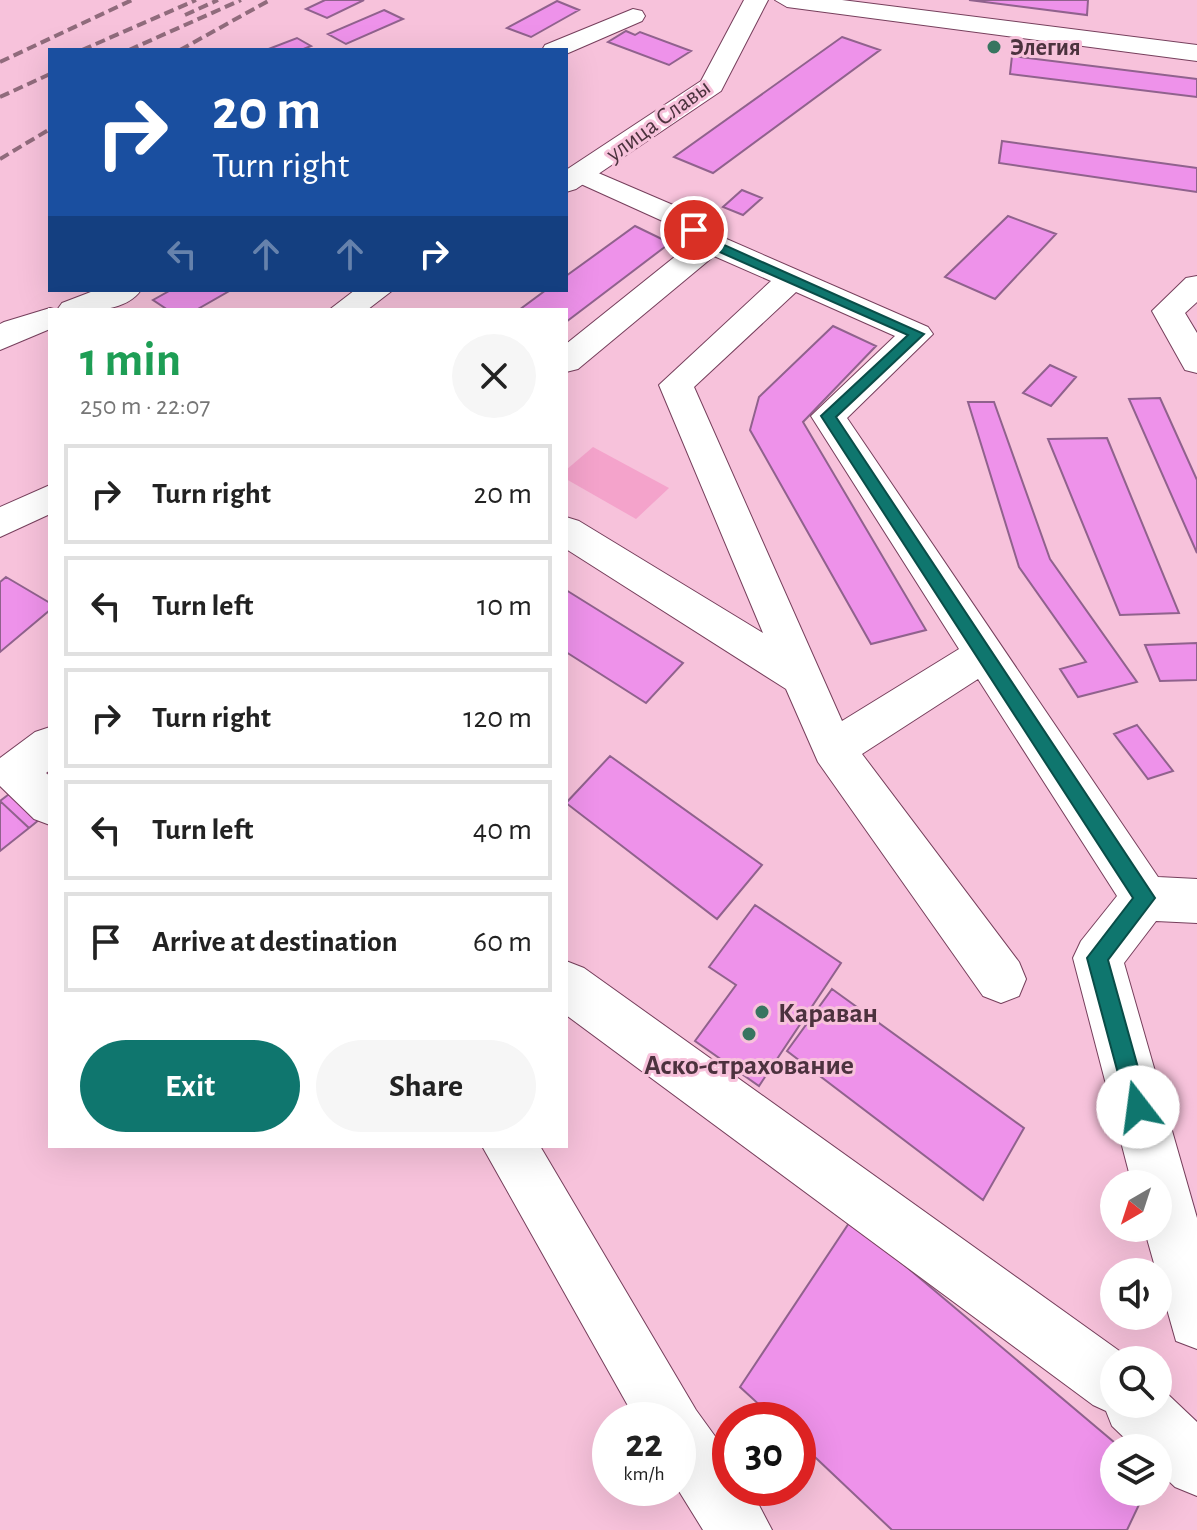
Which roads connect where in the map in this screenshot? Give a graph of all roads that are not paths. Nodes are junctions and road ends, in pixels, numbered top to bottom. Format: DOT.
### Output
graph roads {
  1 [pos="756,0"];
  2 [pos="787,0"];
  3 [pos="633,16"];
  4 [pos="559,48"];
  5 [pos="1197,53"];
  6 [pos="574,179"];
  7 [pos="711,243"];
  8 [pos="792,279"];
  9 [pos="1197,285"];
  10 [pos="120,292"];
  11 [pos="374,292"];
  12 [pos="78,308"];
  13 [pos="348,308"];
  14 [pos="48,319"];
  15 [pos="0,340"];
  16 [pos="568,359"];
  17 [pos="1197,362"];
  18 [pos="48,499"];
  19 [pos="0,523"];
  20 [pos="568,532"];
  21 [pos="984,654"];
  22 [pos="802,678"];
  23 [pos="48,747"];
  24 [pos="833,749"];
  25 [pos="48,803"];
  26 [pos="1145,898"];
  27 [pos="1197,901"];
  28 [pos="1001,979"];
  29 [pos="568,986"];
  30 [pos="510,1148"];
  31 [pos="1197,1320"];
  32 [pos="1100,1374"];
  33 [pos="659,1402"];
  34 [pos="1148,1418"];
  35 [pos="696,1461"];
  36 [pos="1197,1465"];
  37 [pos="740,1530"];
  1 -- 6 [label="main road, улица Славы"];
  2 -- 5 [label="main road"];
  3 -- 4 [label="main road"];
  6 -- 7 [label="main road"];
  7 -- 8 [label="main road"];
  7 -- 16 [label="main road"];
  8 -- 21 [label="main road"];
  8 -- 22 [label="main road"];
  9 -- 17 [label="main road"];
  10 -- 12 [label="main road"];
  11 -- 13 [label="main road"];
  14 -- 15 [label="main road"];
  18 -- 19 [label="main road"];
  20 -- 22 [label="main road"];
  21 -- 24 [label="main road"];
  21 -- 26 [label="main road"];
  22 -- 24 [label="main road"];
  23 -- 25 [label="main road"];
  24 -- 28 [label="main road"];
  26 -- 27 [label="main road"];
  26 -- 31 [label="main road"];
  29 -- 32 [label="main road"];
  30 -- 33 [label="main road"];
  34 -- 36 [label="main road"];
  35 -- 37 [label="main road"];
}
